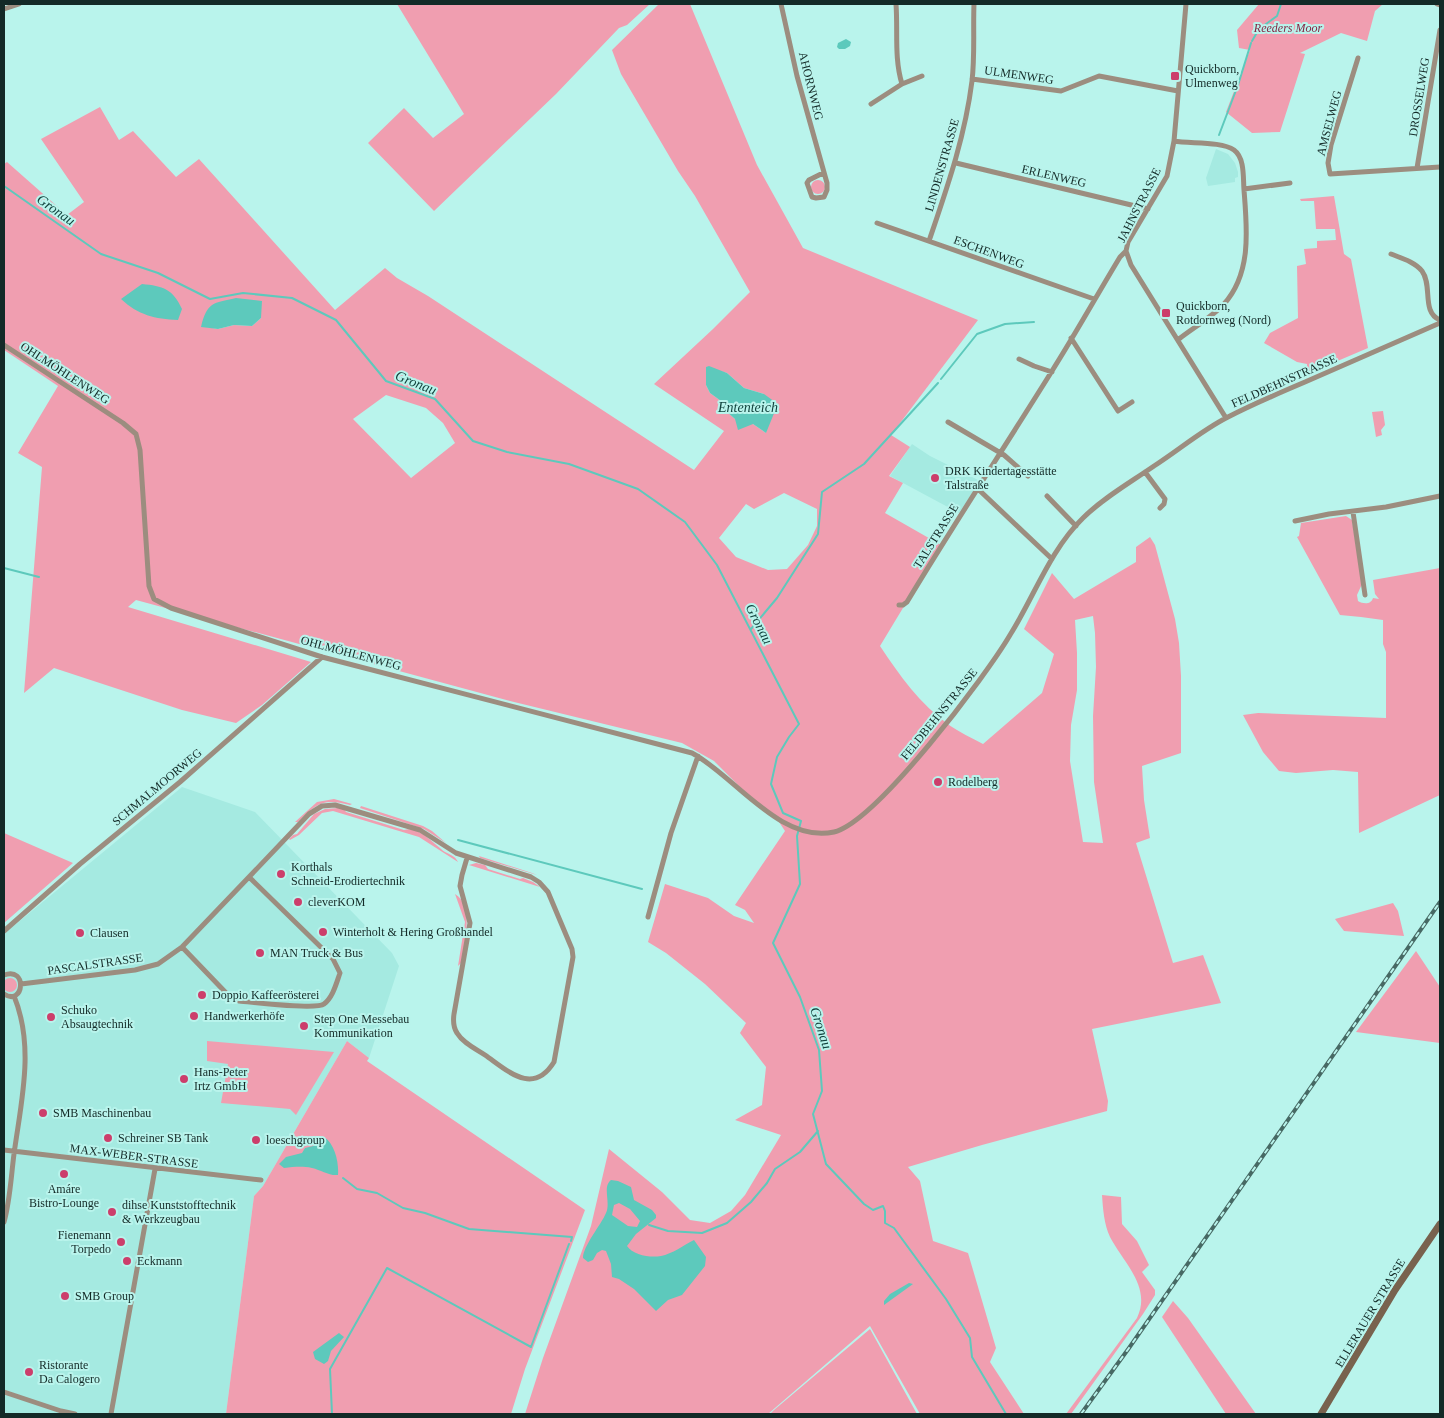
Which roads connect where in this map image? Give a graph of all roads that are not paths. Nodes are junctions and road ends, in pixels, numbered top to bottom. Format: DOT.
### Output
graph roads {
  1 [pos="19,4"];
  2 [pos="781,4"];
  3 [pos="896,4"];
  4 [pos="974,4"];
  5 [pos="1186,4"];
  6 [pos="4,9"];
  7 [pos="1440,30"];
  8 [pos="1358,58"];
  9 [pos="922,76"];
  10 [pos="972,79"];
  11 [pos="902,84"];
  12 [pos="1178,92"];
  13 [pos="872,104"];
  14 [pos="1174,141"];
  15 [pos="956,163"];
  16 [pos="1440,167"];
  17 [pos="1418,168"];
  18 [pos="823,173"];
  19 [pos="1290,183"];
  20 [pos="1244,189"];
  21 [pos="1148,209"];
  22 [pos="877,223"];
  23 [pos="929,241"];
  24 [pos="1126,251"];
  25 [pos="1391,254"];
  26 [pos="1094,300"];
  27 [pos="1440,321"];
  28 [pos="1072,338"];
  29 [pos="1179,339"];
  30 [pos="4,345"];
  31 [pos="1019,359"];
  32 [pos="1052,372"];
  33 [pos="1132,402"];
  34 [pos="1226,418"];
  35 [pos="948,422"];
  36 [pos="1000,453"];
  37 [pos="1145,472"];
  38 [pos="1028,476"];
  39 [pos="978,489"];
  40 [pos="1047,496"];
  41 [pos="1440,496"];
  42 [pos="1160,508"];
  43 [pos="1353,512"];
  44 [pos="1295,521"];
  45 [pos="1076,526"];
  46 [pos="1052,559"];
  47 [pos="1365,595"];
  48 [pos="899,604"];
  49 [pos="322,657"];
  50 [pos="698,756"];
  51 [pos="467,858"];
  52 [pos="249,877"];
  53 [pos="648,917"];
  54 [pos="4,931"];
  55 [pos="182,947"];
  56 [pos="4,975"];
  57 [pos="21,984"];
  58 [pos="4,994"];
  59 [pos="14,996"];
  60 [pos="4,1150"];
  61 [pos="14,1151"];
  62 [pos="156,1169"];
  63 [pos="261,1180"];
  64 [pos="4,1222"];
  65 [pos="1440,1224"];
  66 [pos="4,1392"];
  67 [pos="75,1414"];
  68 [pos="111,1414"];
  69 [pos="1322,1414"];
  1 -- 6 [label="street"];
  2 -- 18 [label="street, AHORNWEG"];
  3 -- 11 [label="street"];
  4 -- 10 [label="street, LINDENSTRASSE"];
  5 -- 12 [label="street, JAHNSTRASSE"];
  7 -- 17 [label="street, DROSSELWEG"];
  8 -- 17 [label="street, AMSELWEG"];
  9 -- 11 [label="street"];
  10 -- 12 [label="street, ULMENWEG"];
  10 -- 15 [label="street, LINDENSTRASSE"];
  11 -- 13 [label="street"];
  12 -- 14 [label="street, JAHNSTRASSE"];
  14 -- 20 [label="street"];
  14 -- 21 [label="street, JAHNSTRASSE"];
  15 -- 21 [label="street, ERLENWEG"];
  15 -- 23 [label="street, LINDENSTRASSE"];
  16 -- 17 [label="street, AMSELWEG"];
  18 -- 18 [label="street, AHORNWEG"];
  19 -- 20 [label="street"];
  20 -- 29 [label="street"];
  21 -- 24 [label="street, JAHNSTRASSE"];
  22 -- 23 [label="street, ESCHENWEG"];
  23 -- 26 [label="street, ESCHENWEG"];
  24 -- 26 [label="street, TALSTRASSE"];
  24 -- 29 [label="street, JAHNSTRASSE"];
  25 -- 27 [label="street"];
  26 -- 28 [label="street, TALSTRASSE"];
  27 -- 34 [label="street, FELDBEHNSTRASSE"];
  28 -- 32 [label="street, TALSTRASSE"];
  28 -- 33 [label="street"];
  29 -- 34 [label="street, JAHNSTRASSE"];
  30 -- 49 [label="street, OHLMÖHLENWEG"];
  31 -- 32 [label="street"];
  32 -- 36 [label="street, TALSTRASSE"];
  34 -- 37 [label="street, FELDBEHNSTRASSE"];
  35 -- 36 [label="street"];
  36 -- 38 [label="street"];
  36 -- 39 [label="street, TALSTRASSE"];
  37 -- 42 [label="street"];
  37 -- 45 [label="street, FELDBEHNSTRASSE"];
  39 -- 46 [label="street"];
  39 -- 48 [label="street, TALSTRASSE"];
  40 -- 45 [label="street"];
  41 -- 43 [label="street"];
  43 -- 44 [label="street"];
  43 -- 47 [label="street"];
  45 -- 46 [label="street, FELDBEHNSTRASSE"];
  46 -- 50 [label="street, FELDBEHNSTRASSE"];
  49 -- 50 [label="street, OHLMÖHLENWEG"];
  49 -- 54 [label="street, SCHMALMOORWEG"];
  50 -- 53 [label="street"];
  51 -- 51 [label="street, PASCALSTRASSE"];
  51 -- 52 [label="street, PASCALSTRASSE"];
  52 -- 55 [label="street, PASCALSTRASSE"];
  52 -- 55 [label="street"];
  55 -- 57 [label="street, PASCALSTRASSE"];
  56 -- 57 [label="street"];
  57 -- 59 [label="street"];
  58 -- 59 [label="street"];
  59 -- 61 [label="street"];
  60 -- 61 [label="street, MAX-WEBER-STRASSE"];
  61 -- 62 [label="street, MAX-WEBER-STRASSE"];
  61 -- 64 [label="street"];
  62 -- 63 [label="street, MAX-WEBER-STRASSE"];
  62 -- 68 [label="street"];
  65 -- 69 [label="main road, ELLERAUER STRASSE"];
  66 -- 67 [label="street"];
}
